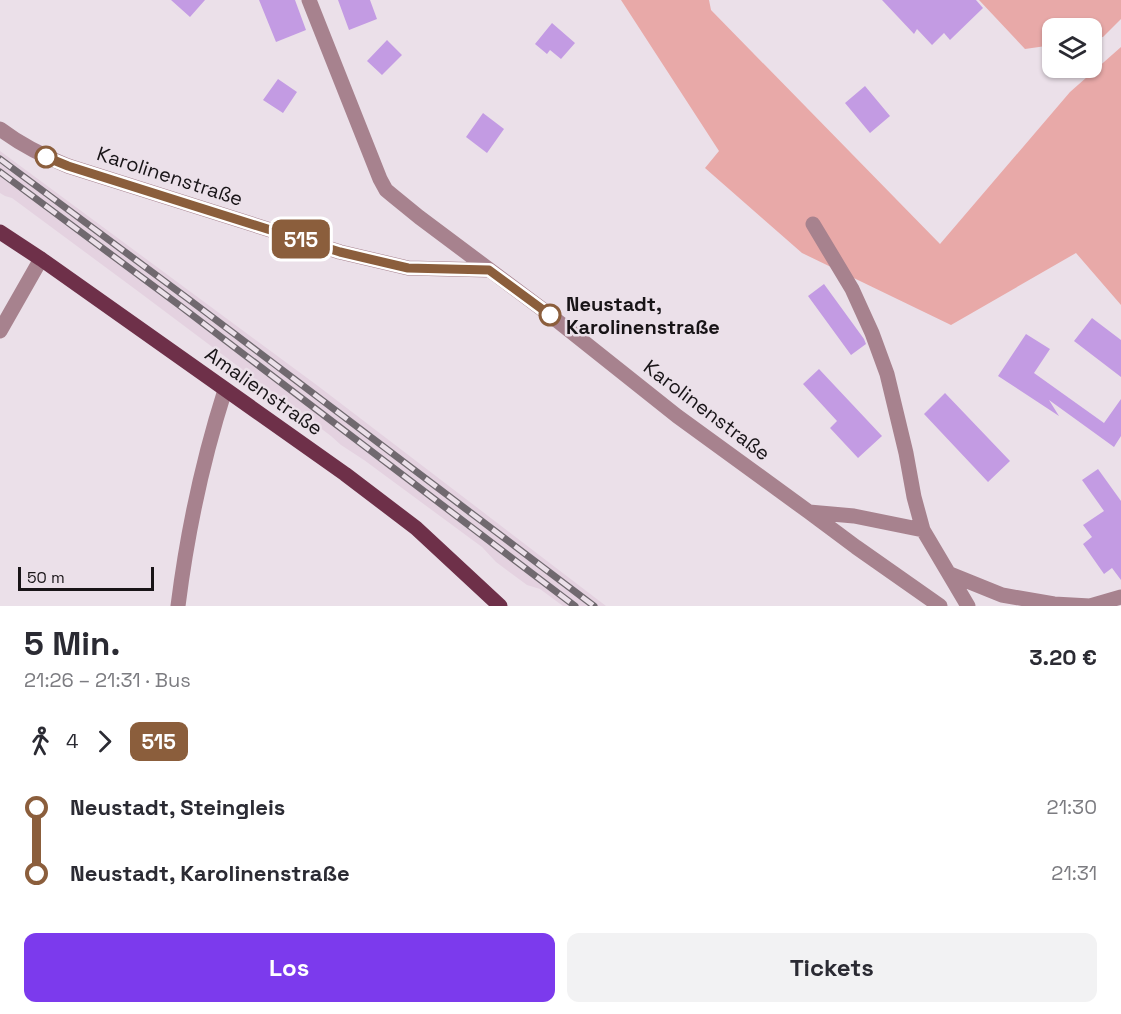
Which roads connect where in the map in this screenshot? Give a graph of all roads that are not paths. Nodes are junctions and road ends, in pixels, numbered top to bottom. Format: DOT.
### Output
graph roads {
  1 [pos="309,0"];
  2 [pos="0,129"];
  3 [pos="813,224"];
  4 [pos="0,232"];
  5 [pos="41,259"];
  6 [pos="489,270"];
  7 [pos="0,332"];
  8 [pos="225,390"];
  9 [pos="809,512"];
  10 [pos="923,530"];
  11 [pos="950,574"];
  12 [pos="1121,597"];
  13 [pos="497,604"];
  14 [pos="178,606"];
  15 [pos="940,606"];
  16 [pos="968,606"];
  1 -- 6 [label="street"];
  2 -- 6 [label="street, Karolinenstraße"];
  3 -- 10 [label="street"];
  4 -- 5 [label="main road, Amalienstraße"];
  5 -- 7 [label="street"];
  5 -- 8 [label="main road, Amalienstraße"];
  6 -- 9 [label="street, Karolinenstraße"];
  8 -- 13 [label="main road, Amalienstraße"];
  8 -- 14 [label="street"];
  9 -- 10 [label="street"];
  9 -- 15 [label="street, Karolinenstraße"];
  10 -- 11 [label="street"];
  11 -- 12 [label="street"];
  11 -- 16 [label="street"];
}
